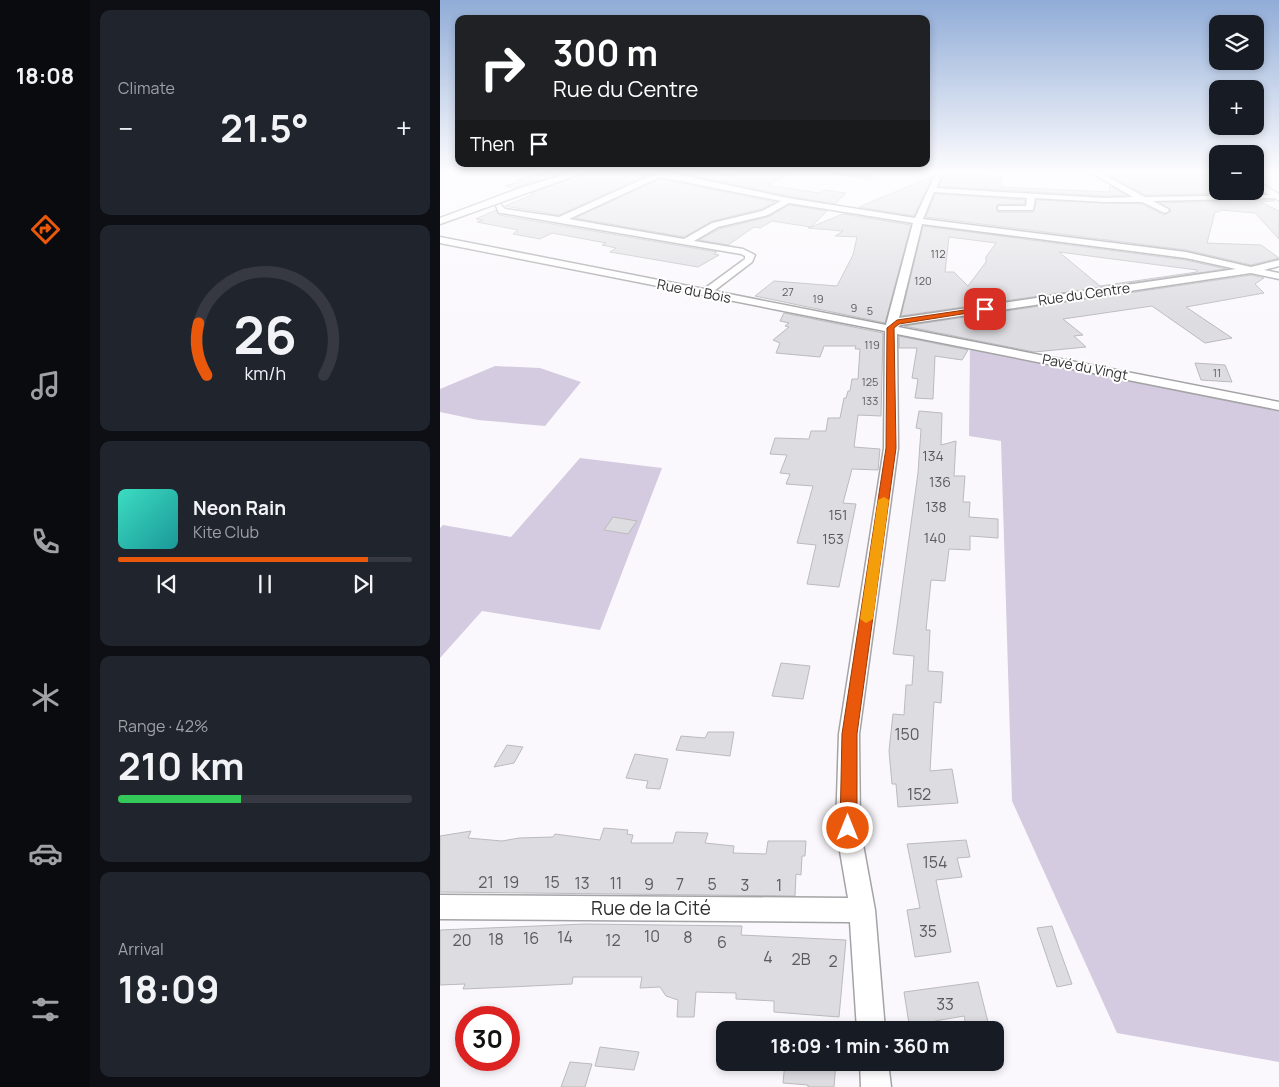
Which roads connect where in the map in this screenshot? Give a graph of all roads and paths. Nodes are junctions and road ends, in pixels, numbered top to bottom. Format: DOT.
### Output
graph roads {
  1 [pos="918,221"];
  2 [pos="570,222"];
  3 [pos="729,222"];
  4 [pos="924,222"];
  5 [pos="440,240"];
  6 [pos="687,241"];
  7 [pos="1279,263"];
  8 [pos="1250,270"];
  9 [pos="1279,276"];
  10 [pos="704,294"];
  11 [pos="890,328"];
  12 [pos="1279,406"];
  13 [pos="440,907"];
  14 [pos="862,910"];
  15 [pos="870,1021"];
  16 [pos="875,1071"];
  17 [pos="876,1087"];
  1 -- 11 [label="street"];
  2 -- 6 [label="street"];
  3 -- 6 [label="street"];
  4 -- 8 [label="street"];
  5 -- 10 [label="street, Rue du Bois"];
  6 -- 10 [label="street"];
  7 -- 8 [label="street, Rue du Centre"];
  8 -- 9 [label="street"];
  8 -- 11 [label="street, Rue du Centre"];
  10 -- 11 [label="street, Rue du Bois"];
  11 -- 12 [label="street, Pavé du Vingt"];
  11 -- 14 [label="street"];
  13 -- 14 [label="street, Rue de la Cité"];
  14 -- 15 [label="street"];
  16 -- 17 [label="street"];
}
